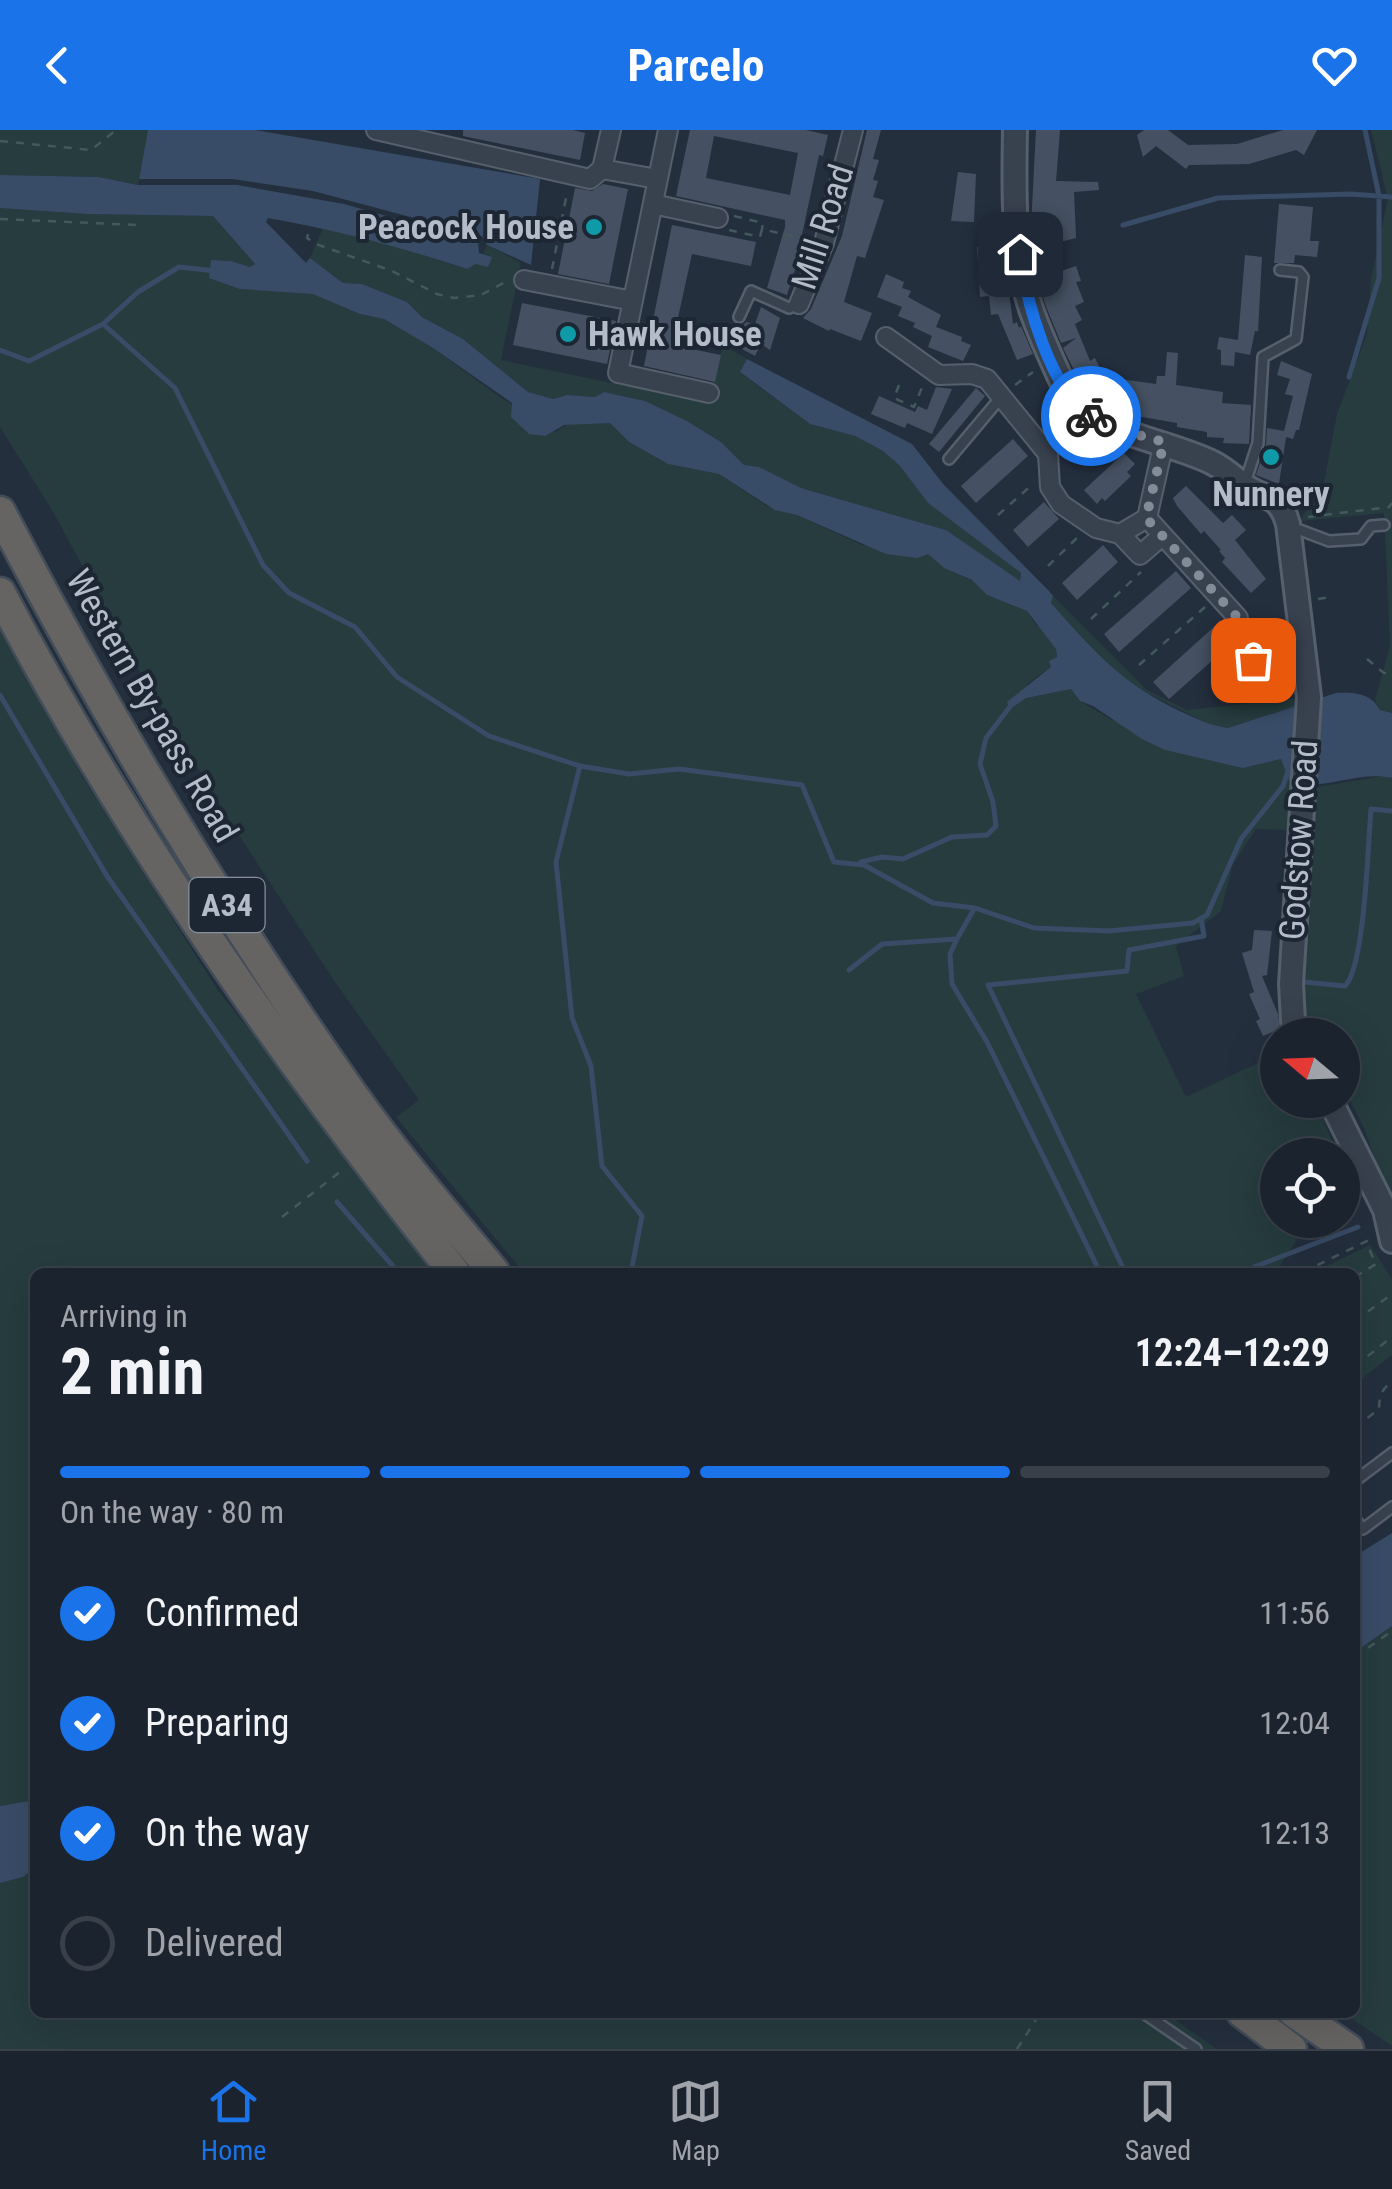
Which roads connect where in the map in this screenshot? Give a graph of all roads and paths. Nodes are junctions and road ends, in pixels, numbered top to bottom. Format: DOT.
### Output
graph roads {
  1 [pos="116,130"];
  2 [pos="376,130"];
  3 [pos="611,130"];
  4 [pos="668,130"];
  5 [pos="853,130"];
  6 [pos="1016,130"];
  7 [pos="454,138"];
  8 [pos="0,141"];
  9 [pos="602,169"];
  10 [pos="570,176"];
  11 [pos="658,179"];
  12 [pos="652,204"];
  13 [pos="718,218"];
  14 [pos="0,220"];
  15 [pos="137,225"];
  16 [pos="762,229"];
  17 [pos="308,234"];
  18 [pos="824,244"];
  19 [pos="1280,270"];
  20 [pos="524,280"];
  21 [pos="550,285"];
  22 [pos="633,301"];
  23 [pos="799,304"];
  24 [pos="738,316"];
  25 [pos="886,336"];
  26 [pos="1052,360"];
  27 [pos="930,370"];
  28 [pos="900,385"];
  29 [pos="709,393"];
  30 [pos="1002,395"];
  31 [pos="1164,442"];
  32 [pos="950,459"];
  33 [pos="1049,469"];
  34 [pos="1244,485"];
  35 [pos="1391,508"];
  36 [pos="0,512"];
  37 [pos="998,515"];
  38 [pos="1146,518"];
  39 [pos="1091,525"];
  40 [pos="1384,525"];
  41 [pos="1289,528"];
  42 [pos="1120,534"];
  43 [pos="1166,541"];
  44 [pos="1048,566"];
  45 [pos="0,594"];
  46 [pos="1218,596"];
  47 [pos="1238,618"];
  48 [pos="1091,619"];
  49 [pos="1367,659"];
  50 [pos="1139,666"];
  51 [pos="1392,674"];
  52 [pos="1232,682"];
  53 [pos="1294,1018"];
  54 [pos="1339,1118"];
  55 [pos="362,1154"];
  56 [pos="282,1218"];
  57 [pos="1390,1236"];
  58 [pos="451,1268"];
  59 [pos="491,1268"];
  60 [pos="1313,1268"];
  61 [pos="1360,1274"];
  62 [pos="1392,1294"];
  63 [pos="1360,1318"];
  64 [pos="1392,1337"];
  65 [pos="1360,1362"];
  66 [pos="1392,1383"];
  67 [pos="1360,1424"];
  68 [pos="1392,1453"];
  69 [pos="1360,1478"];
  70 [pos="1392,1507"];
  71 [pos="1360,1525"];
  72 [pos="1392,1632"];
  73 [pos="1360,1654"];
  74 [pos="1037,2018"];
  75 [pos="1151,2018"];
  76 [pos="1250,2018"];
  77 [pos="1303,2018"];
  78 [pos="1017,2049"];
  79 [pos="1196,2049"];
  80 [pos="1291,2049"];
  81 [pos="1348,2049"];
  1 -- 8 [label="path"];
  2 -- 7 [label="street"];
  3 -- 9 [label="street"];
  4 -- 11 [label="street"];
  5 -- 18 [label="street, Mill Road"];
  6 -- 26 [label="street"];
  7 -- 10 [label="street"];
  9 -- 10 [label="street"];
  9 -- 11 [label="street"];
  10 -- 21 [label="path"];
  11 -- 12 [label="street"];
  12 -- 13 [label="street"];
  12 -- 22 [label="street"];
  13 -- 16 [label="path"];
  13 -- 16 [label="path"];
  14 -- 15 [label="path"];
  16 -- 18 [label="path"];
  17 -- 20 [label="path"];
  18 -- 23 [label="street, Mill Road"];
  19 -- 34 [label="lane"];
  20 -- 21 [label="street"];
  21 -- 22 [label="street"];
  22 -- 29 [label="street"];
  23 -- 24 [label="lane, Mill Road"];
  25 -- 27 [label="street"];
  26 -- 30 [label="path"];
  26 -- 31 [label="street"];
  27 -- 28 [label="path"];
  27 -- 30 [label="street"];
  30 -- 32 [label="lane"];
  30 -- 33 [label="street"];
  31 -- 34 [label="street"];
  31 -- 38 [label="street"];
  33 -- 37 [label="path"];
  33 -- 39 [label="street"];
  34 -- 41 [label="street"];
  35 -- 41 [label="path"];
  36 -- 59 [label="highway, Western By-pass Road / A34"];
  38 -- 42 [label="street"];
  38 -- 43 [label="street"];
  39 -- 42 [label="street"];
  39 -- 44 [label="path"];
  40 -- 41 [label="lane"];
  41 -- 53 [label="street, Godstow Road"];
  42 -- 43 [label="street"];
  43 -- 46 [label="street"];
  43 -- 48 [label="path"];
  45 -- 55 [label="highway, Western By-pass Road / A34"];
  46 -- 47 [label="street"];
  46 -- 50 [label="path"];
  47 -- 52 [label="lane"];
  49 -- 51 [label="path"];
  54 -- 57 [label="street"];
  55 -- 56 [label="path"];
  55 -- 58 [label="highway, Western By-pass Road / A34"];
  57 -- 60 [label="path"];
  57 -- 61 [label="path"];
  62 -- 63 [label="path"];
  64 -- 65 [label="path"];
  66 -- 67 [label="path"];
  68 -- 69 [label="lane"];
  70 -- 71 [label="lane"];
  72 -- 73 [label="path"];
  74 -- 78 [label="path"];
  75 -- 79 [label="lane"];
  76 -- 80 [label="highway"];
  77 -- 81 [label="highway"];
}
